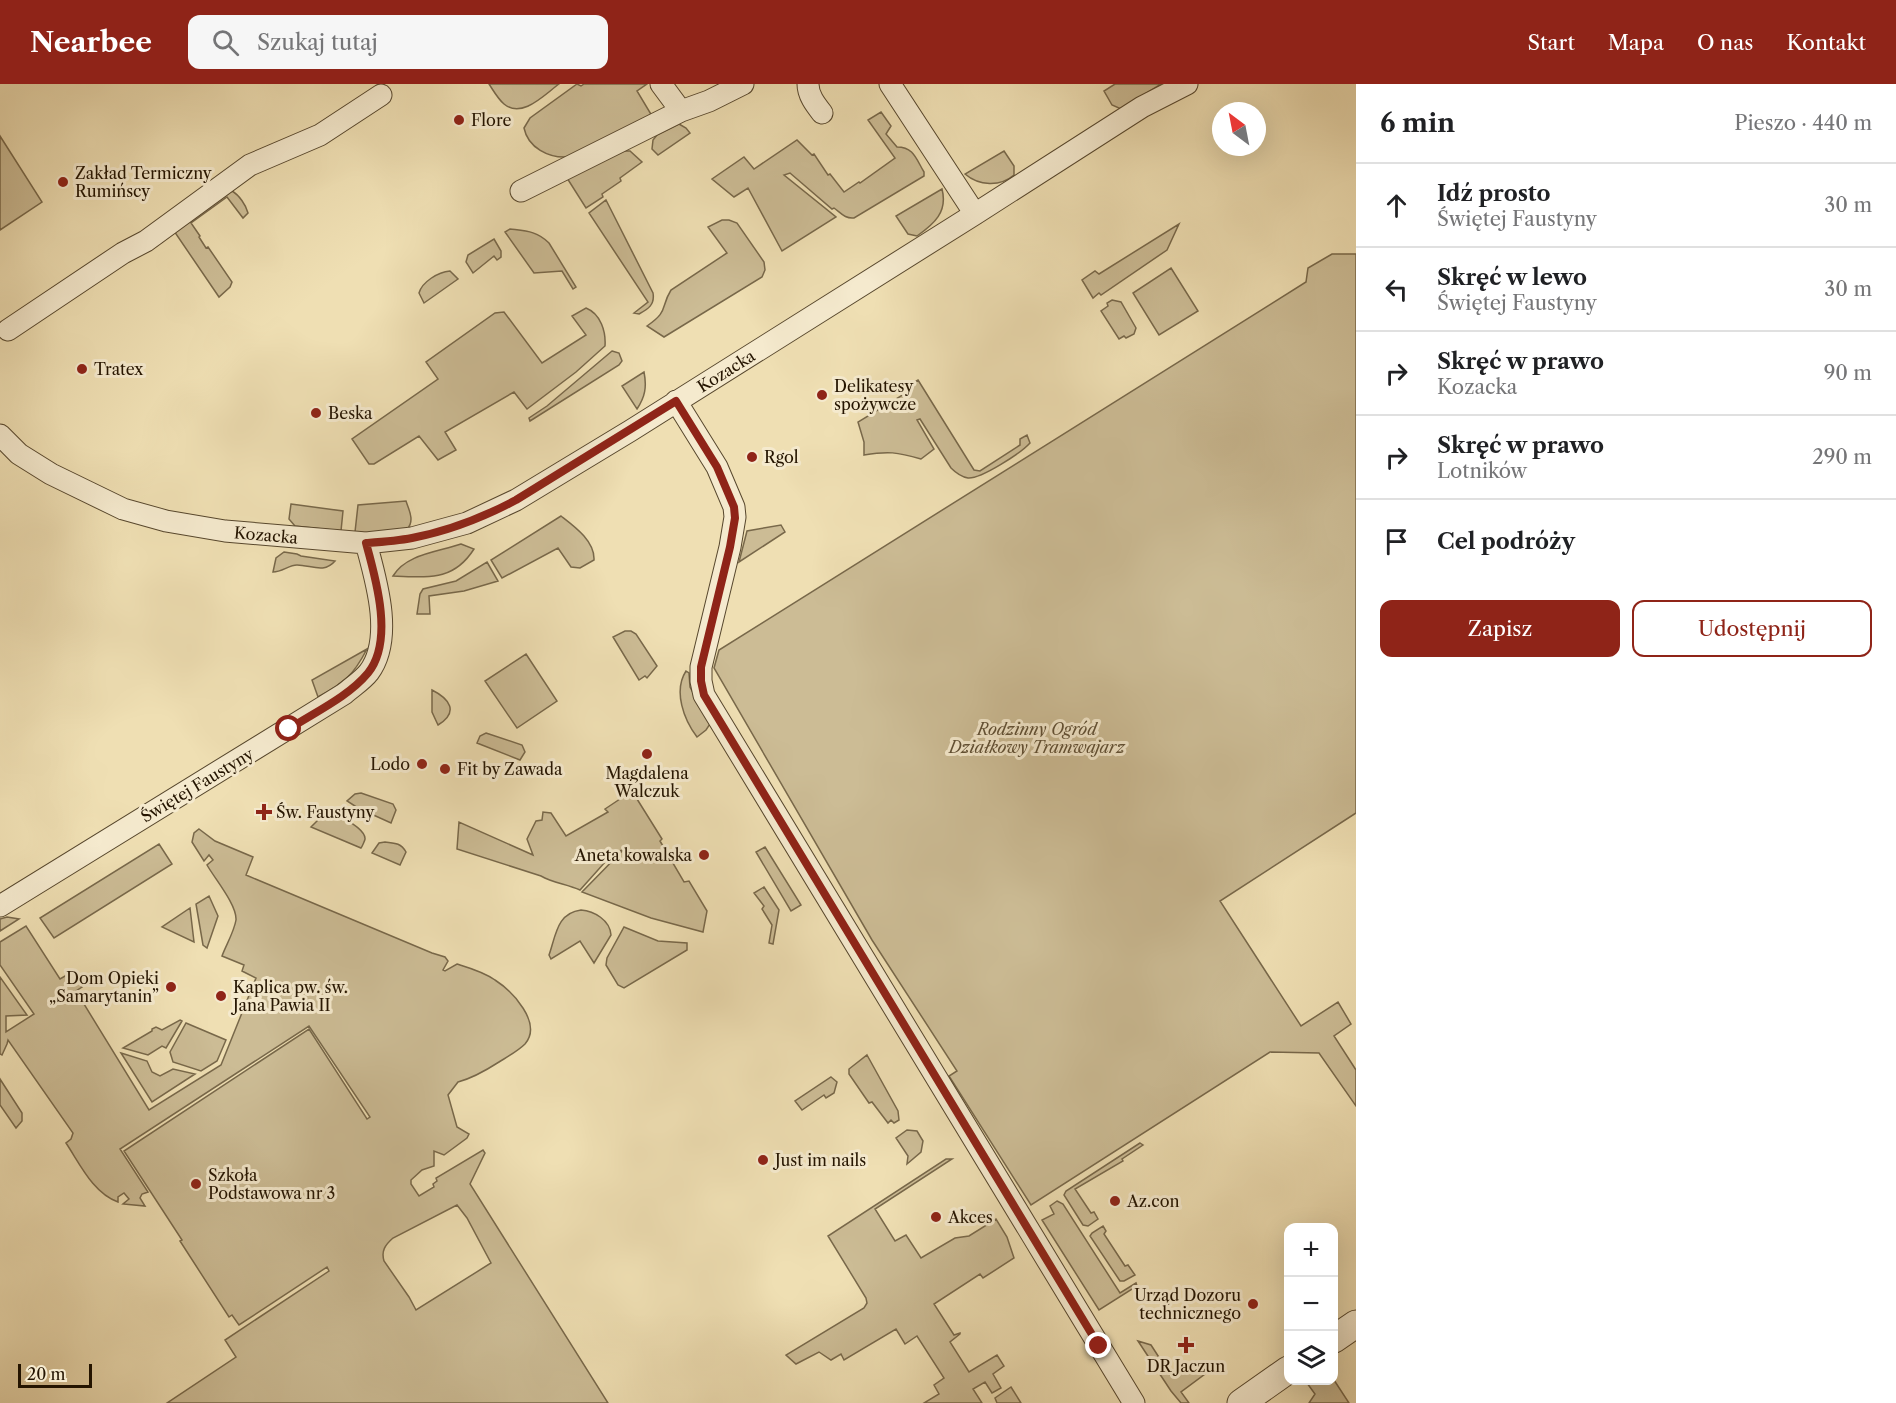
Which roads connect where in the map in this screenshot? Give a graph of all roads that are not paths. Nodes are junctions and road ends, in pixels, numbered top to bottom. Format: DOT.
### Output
graph roads {
  1 [pos="661,84"];
  2 [pos="743,84"];
  3 [pos="808,84"];
  4 [pos="890,84"];
  5 [pos="1187,84"];
  6 [pos="381,95"];
  7 [pos="681,111"];
  8 [pos="822,113"];
  9 [pos="521,191"];
  10 [pos="975,214"];
  11 [pos="8,330"];
  12 [pos="676,401"];
  13 [pos="0,435"];
  14 [pos="366,543"];
  15 [pos="0,905"];
  16 [pos="1356,1324"];
  17 [pos="1338,1336"];
  18 [pos="1284,1373"];
  19 [pos="1134,1403"];
  20 [pos="1241,1403"];
  1 -- 7 [label="street"];
  2 -- 7 [label="street"];
  3 -- 8 [label="street"];
  4 -- 10 [label="street"];
  5 -- 10 [label="street, Kozacka"];
  6 -- 11 [label="street"];
  7 -- 9 [label="street"];
  10 -- 12 [label="street, Kozacka"];
  12 -- 14 [label="street, Kozacka"];
  12 -- 19 [label="street"];
  13 -- 14 [label="street, Kozacka"];
  14 -- 15 [label="street, Świętej Faustyny"];
  16 -- 17 [label="street"];
  18 -- 20 [label="street"];
}
